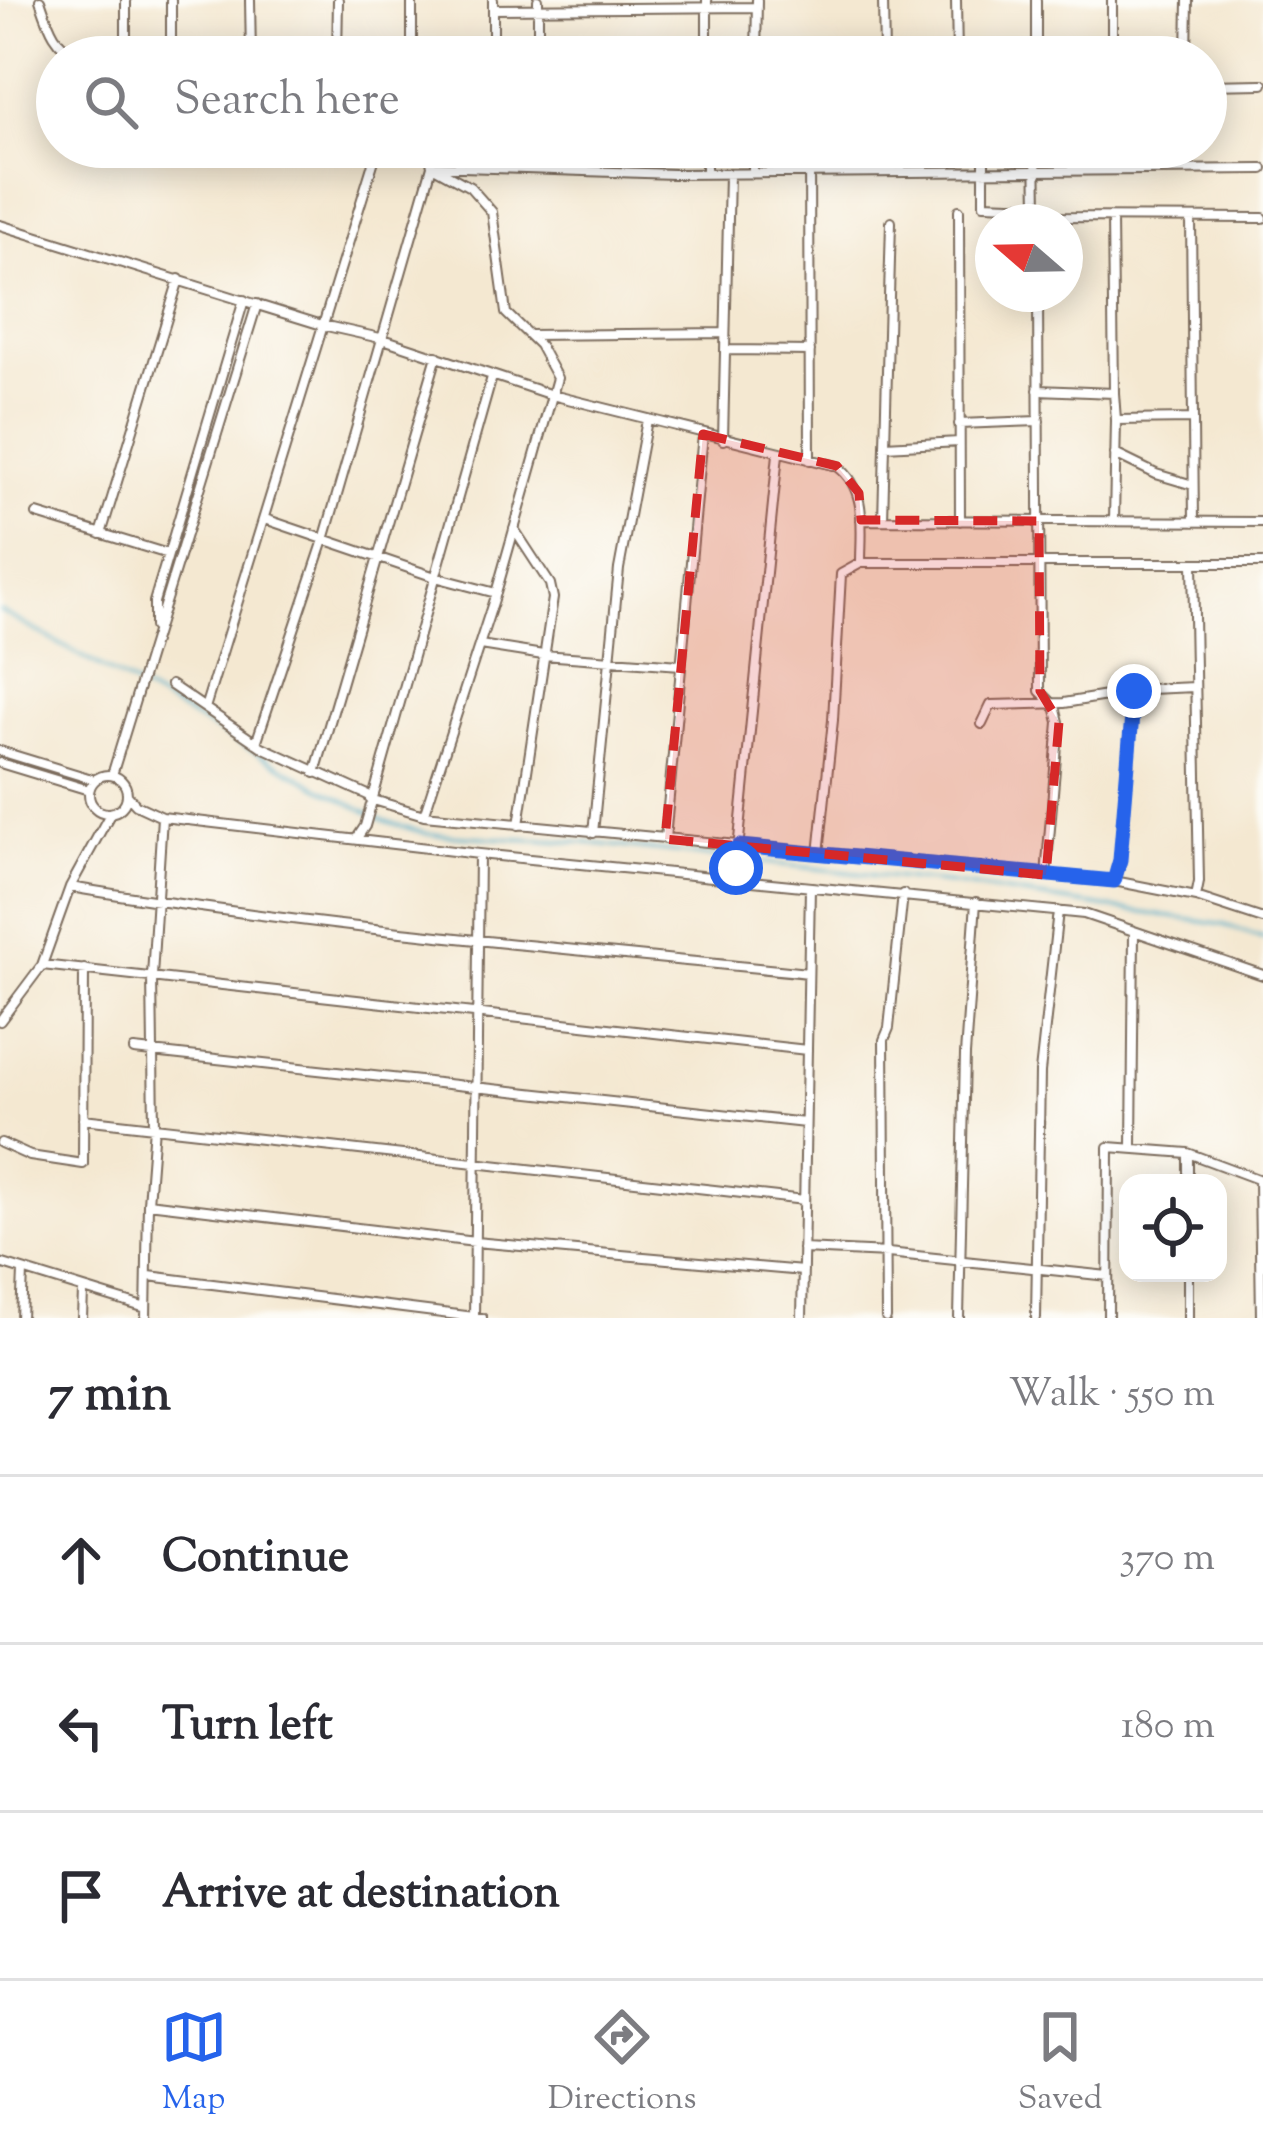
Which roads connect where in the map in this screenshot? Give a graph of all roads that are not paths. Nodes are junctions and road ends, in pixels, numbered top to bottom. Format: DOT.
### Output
graph roads {
  1 [pos="40,0"];
  2 [pos="126,0"];
  3 [pos="171,0"];
  4 [pos="250,0"];
  5 [pos="338,0"];
  6 [pos="412,0"];
  7 [pos="883,0"];
  8 [pos="956,0"];
  9 [pos="1036,0"];
  10 [pos="1112,0"];
  11 [pos="1188,0"];
  12 [pos="493,4"];
  13 [pos="538,4"];
  14 [pos="707,4"];
  15 [pos="757,4"];
  16 [pos="55,36"];
  17 [pos="126,36"];
  18 [pos="171,36"];
  19 [pos="251,36"];
  20 [pos="338,36"];
  21 [pos="412,36"];
  22 [pos="493,36"];
  23 [pos="538,36"];
  24 [pos="707,36"];
  25 [pos="756,36"];
  26 [pos="884,36"];
  27 [pos="957,36"];
  28 [pos="1036,36"];
  29 [pos="1112,36"];
  30 [pos="1187,36"];
  31 [pos="1263,84"];
  32 [pos="1227,85"];
  33 [pos="371,168"];
  34 [pos="431,168"];
  35 [pos="435,168"];
  36 [pos="494,168"];
  37 [pos="706,168"];
  38 [pos="753,168"];
  39 [pos="809,168"];
  40 [pos="984,168"];
  41 [pos="1036,168"];
  42 [pos="1263,169"];
  43 [pos="539,170"];
  44 [pos="753,173"];
  45 [pos="809,173"];
  46 [pos="984,173"];
  47 [pos="1036,173"];
  48 [pos="706,174"];
  49 [pos="729,174"];
  50 [pos="984,204"];
  51 [pos="1037,204"];
  52 [pos="958,210"];
  53 [pos="1083,217"];
  54 [pos="1112,218"];
  55 [pos="1191,218"];
  56 [pos="1263,218"];
  57 [pos="891,222"];
  58 [pos="0,225"];
  59 [pos="179,279"];
  60 [pos="244,300"];
  61 [pos="257,304"];
  62 [pos="1038,312"];
  63 [pos="322,325"];
  64 [pos="725,333"];
  65 [pos="529,335"];
  66 [pos="380,338"];
  67 [pos="725,350"];
  68 [pos="810,351"];
  69 [pos="437,356"];
  70 [pos="493,376"];
  71 [pos="1038,390"];
  72 [pos="1114,393"];
  73 [pos="552,395"];
  74 [pos="1193,419"];
  75 [pos="647,420"];
  76 [pos="1116,420"];
  77 [pos="1039,421"];
  78 [pos="959,424"];
  79 [pos="703,434"];
  80 [pos="723,440"];
  81 [pos="959,442"];
  82 [pos="885,446"];
  83 [pos="778,454"];
  84 [pos="1115,454"];
  85 [pos="810,460"];
  86 [pos="1193,485"];
  87 [pos="37,514"];
  88 [pos="265,520"];
  89 [pos="861,520"];
  90 [pos="883,520"];
  91 [pos="960,521"];
  92 [pos="1039,521"];
  93 [pos="1114,521"];
  94 [pos="1194,522"];
  95 [pos="1263,522"];
  96 [pos="514,529"];
  97 [pos="101,534"];
  98 [pos="324,539"];
  99 [pos="168,554"];
  100 [pos="377,557"];
  101 [pos="179,558"];
  102 [pos="1192,562"];
  103 [pos="1263,562"];
  104 [pos="861,563"];
  105 [pos="1039,563"];
  106 [pos="434,578"];
  107 [pos="496,593"];
  108 [pos="154,637"];
  109 [pos="480,645"];
  110 [pos="543,655"];
  111 [pos="608,660"];
  112 [pos="681,664"];
  113 [pos="170,685"];
  114 [pos="1195,687"];
  115 [pos="1134,691"];
  116 [pos="1049,701"];
  117 [pos="205,708"];
  118 [pos="982,724"];
  119 [pos="256,743"];
  120 [pos="0,751"];
  121 [pos="0,763"];
  122 [pos="315,773"];
  123 [pos="112,775"];
  124 [pos="95,780"];
  125 [pos="89,790"];
  126 [pos="127,796"];
  127 [pos="370,800"];
  128 [pos="110,814"];
  129 [pos="424,815"];
  130 [pos="162,817"];
  131 [pos="519,825"];
  132 [pos="593,833"];
  133 [pos="357,838"];
  134 [pos="664,839"];
  135 [pos="739,848"];
  136 [pos="479,854"];
  137 [pos="819,854"];
  138 [pos="1046,875"];
  139 [pos="735,879"];
  140 [pos="1114,881"];
  141 [pos="70,886"];
  142 [pos="810,886"];
  143 [pos="903,894"];
  144 [pos="1196,897"];
  145 [pos="158,901"];
  146 [pos="976,902"];
  147 [pos="1058,911"];
  148 [pos="1263,919"];
  149 [pos="1134,933"];
  150 [pos="479,940"];
  151 [pos="42,965"];
  152 [pos="84,969"];
  153 [pos="808,973"];
  154 [pos="1263,974"];
  155 [pos="152,976"];
  156 [pos="478,1015"];
  157 [pos="0,1021"];
  158 [pos="134,1050"];
  159 [pos="807,1050"];
  160 [pos="150,1052"];
  161 [pos="477,1090"];
  162 [pos="83,1119"];
  163 [pos="805,1123"];
  164 [pos="154,1126"];
  165 [pos="2,1143"];
  166 [pos="1132,1147"];
  167 [pos="1188,1153"];
  168 [pos="478,1166"];
  169 [pos="1188,1174"];
  170 [pos="1261,1180"];
  171 [pos="804,1200"];
  172 [pos="148,1203"];
  173 [pos="476,1243"];
  174 [pos="803,1249"];
  175 [pos="888,1253"];
  176 [pos="960,1261"];
  177 [pos="0,1263"];
  178 [pos="1037,1268"];
  179 [pos="23,1271"];
  180 [pos="803,1271"];
  181 [pos="149,1276"];
  182 [pos="1108,1276"];
  183 [pos="1188,1282"];
  184 [pos="83,1292"];
  185 [pos="146,1313"];
  186 [pos="21,1318"];
  187 [pos="82,1318"];
  188 [pos="477,1318"];
  189 [pos="802,1318"];
  190 [pos="886,1318"];
  191 [pos="959,1318"];
  192 [pos="1036,1318"];
  193 [pos="1108,1318"];
  194 [pos="1188,1318"];
  195 [pos="1261,1318"];
  1 -- 16 [label="street"];
  2 -- 17 [label="street"];
  3 -- 18 [label="street"];
  4 -- 19 [label="street"];
  5 -- 20 [label="street"];
  6 -- 21 [label="street"];
  7 -- 26 [label="street"];
  8 -- 27 [label="street"];
  9 -- 28 [label="street"];
  10 -- 29 [label="street"];
  11 -- 30 [label="street"];
  12 -- 13 [label="street"];
  12 -- 22 [label="street"];
  13 -- 14 [label="street"];
  13 -- 23 [label="street"];
  14 -- 15 [label="street"];
  14 -- 24 [label="street"];
  15 -- 25 [label="street"];
  31 -- 32 [label="street"];
  33 -- 63 [label="street"];
  34 -- 66 [label="street"];
  35 -- 65 [label="street"];
  36 -- 43 [label="street"];
  37 -- 48 [label="street"];
  38 -- 44 [label="street"];
  39 -- 45 [label="street"];
  40 -- 46 [label="street"];
  41 -- 47 [label="street"];
  42 -- 47 [label="street"];
  43 -- 48 [label="street"];
  44 -- 45 [label="street"];
  44 -- 49 [label="street"];
  45 -- 46 [label="street"];
  45 -- 68 [label="street"];
  46 -- 47 [label="street"];
  46 -- 50 [label="street"];
  47 -- 51 [label="street"];
  48 -- 49 [label="street"];
  49 -- 64 [label="street"];
  52 -- 78 [label="street"];
  53 -- 54 [label="street"];
  54 -- 55 [label="street"];
  54 -- 72 [label="street"];
  55 -- 56 [label="street"];
  55 -- 74 [label="street"];
  57 -- 82 [label="street"];
  58 -- 59 [label="street"];
  59 -- 60 [label="street"];
  59 -- 97 [label="street"];
  60 -- 61 [label="street"];
  60 -- 99 [label="street"];
  61 -- 63 [label="street"];
  61 -- 101 [label="street"];
  62 -- 71 [label="street"];
  63 -- 66 [label="street"];
  63 -- 88 [label="street"];
  64 -- 65 [label="street"];
  64 -- 67 [label="street"];
  65 -- 73 [label="street"];
  66 -- 69 [label="street"];
  66 -- 98 [label="street"];
  67 -- 68 [label="street"];
  67 -- 80 [label="street"];
  68 -- 85 [label="street"];
  69 -- 70 [label="street"];
  69 -- 100 [label="street"];
  70 -- 73 [label="street"];
  70 -- 106 [label="street"];
  71 -- 72 [label="street"];
  71 -- 77 [label="street"];
  72 -- 76 [label="street"];
  73 -- 75 [label="street"];
  73 -- 96 [label="street"];
  74 -- 76 [label="street"];
  74 -- 86 [label="street"];
  75 -- 79 [label="street"];
  75 -- 111 [label="street"];
  76 -- 84 [label="street"];
  77 -- 78 [label="street"];
  77 -- 92 [label="street"];
  78 -- 81 [label="street"];
  79 -- 80 [label="street"];
  79 -- 112 [label="street"];
  80 -- 83 [label="street"];
  81 -- 82 [label="street"];
  81 -- 91 [label="street"];
  82 -- 90 [label="street"];
  83 -- 85 [label="street"];
  83 -- 135 [label="street"];
  84 -- 86 [label="street"];
  84 -- 93 [label="street"];
  85 -- 89 [label="street"];
  86 -- 94 [label="street"];
  87 -- 97 [label="street"];
  88 -- 98 [label="street"];
  88 -- 117 [label="street"];
  89 -- 90 [label="street"];
  89 -- 104 [label="street"];
  90 -- 91 [label="street"];
  91 -- 92 [label="street"];
  92 -- 93 [label="street"];
  92 -- 105 [label="street"];
  93 -- 94 [label="street"];
  94 -- 95 [label="street"];
  96 -- 107 [label="street"];
  96 -- 110 [label="street"];
  97 -- 99 [label="street"];
  98 -- 100 [label="street"];
  98 -- 119 [label="street"];
  99 -- 101 [label="street"];
  99 -- 108 [label="street"];
  100 -- 106 [label="street"];
  100 -- 122 [label="street"];
  101 -- 108 [label="street"];
  102 -- 103 [label="street"];
  102 -- 105 [label="street"];
  102 -- 114 [label="street"];
  104 -- 105 [label="street"];
  104 -- 137 [label="street"];
  105 -- 116 [label="street"];
  106 -- 107 [label="street"];
  106 -- 127 [label="street"];
  107 -- 109 [label="street"];
  108 -- 123 [label="street"];
  109 -- 110 [label="street"];
  109 -- 129 [label="street"];
  110 -- 111 [label="street"];
  110 -- 131 [label="street"];
  111 -- 112 [label="street"];
  111 -- 132 [label="street"];
  112 -- 134 [label="street"];
  113 -- 117 [label="street"];
  114 -- 115 [label="street"];
  114 -- 144 [label="street"];
  115 -- 116 [label="street"];
  115 -- 140 [label="street"];
  116 -- 118 [label="street"];
  116 -- 138 [label="street"];
  117 -- 119 [label="street"];
  119 -- 122 [label="street"];
  120 -- 124 [label="street"];
  121 -- 125 [label="street"];
  122 -- 127 [label="street"];
  123 -- 124 [label="street"];
  123 -- 126 [label="street"];
  124 -- 125 [label="street"];
  125 -- 128 [label="street"];
  126 -- 128 [label="street"];
  126 -- 130 [label="street"];
  127 -- 129 [label="street"];
  127 -- 133 [label="street"];
  128 -- 141 [label="street"];
  129 -- 131 [label="street"];
  130 -- 133 [label="street"];
  130 -- 145 [label="street"];
  131 -- 132 [label="street"];
  132 -- 134 [label="street"];
  133 -- 136 [label="street"];
  134 -- 135 [label="street"];
  135 -- 137 [label="street"];
  135 -- 139 [label="street"];
  136 -- 139 [label="street"];
  136 -- 150 [label="street"];
  137 -- 138 [label="street"];
  138 -- 140 [label="street"];
  139 -- 142 [label="street"];
  140 -- 144 [label="street"];
  141 -- 145 [label="street"];
  141 -- 151 [label="street"];
  142 -- 143 [label="street"];
  142 -- 153 [label="street"];
  143 -- 146 [label="street"];
  143 -- 175 [label="street"];
  144 -- 148 [label="street"];
  145 -- 150 [label="street"];
  145 -- 155 [label="street"];
  146 -- 147 [label="street"];
  146 -- 176 [label="street"];
  147 -- 149 [label="street"];
  147 -- 178 [label="street"];
  149 -- 154 [label="street"];
  149 -- 166 [label="street"];
  150 -- 153 [label="street"];
  150 -- 156 [label="street"];
  151 -- 152 [label="street"];
  151 -- 157 [label="street"];
  152 -- 155 [label="street"];
  152 -- 162 [label="street"];
  153 -- 159 [label="street"];
  155 -- 156 [label="street"];
  155 -- 160 [label="street"];
  156 -- 159 [label="street"];
  156 -- 161 [label="street"];
  158 -- 160 [label="street"];
  159 -- 163 [label="street"];
  160 -- 161 [label="street"];
  160 -- 164 [label="street"];
  161 -- 163 [label="street"];
  161 -- 168 [label="street"];
  162 -- 164 [label="street"];
  162 -- 165 [label="street"];
  163 -- 171 [label="street"];
  164 -- 168 [label="street"];
  164 -- 172 [label="street"];
  166 -- 167 [label="street"];
  166 -- 182 [label="street"];
  167 -- 169 [label="street"];
  167 -- 170 [label="street"];
  168 -- 171 [label="street"];
  168 -- 173 [label="street"];
  170 -- 195 [label="street"];
  171 -- 174 [label="street"];
  172 -- 173 [label="street"];
  172 -- 181 [label="street"];
  173 -- 180 [label="street"];
  173 -- 188 [label="street"];
  174 -- 175 [label="street"];
  174 -- 180 [label="street"];
  175 -- 176 [label="street"];
  175 -- 190 [label="street"];
  176 -- 178 [label="street"];
  176 -- 191 [label="street"];
  177 -- 179 [label="street"];
  178 -- 182 [label="street"];
  178 -- 192 [label="street"];
  179 -- 184 [label="street"];
  179 -- 186 [label="street"];
  180 -- 189 [label="street"];
  181 -- 185 [label="street"];
  181 -- 188 [label="street"];
  182 -- 193 [label="street"];
  183 -- 194 [label="street"];
  184 -- 185 [label="street"];
  184 -- 187 [label="street"];
}
